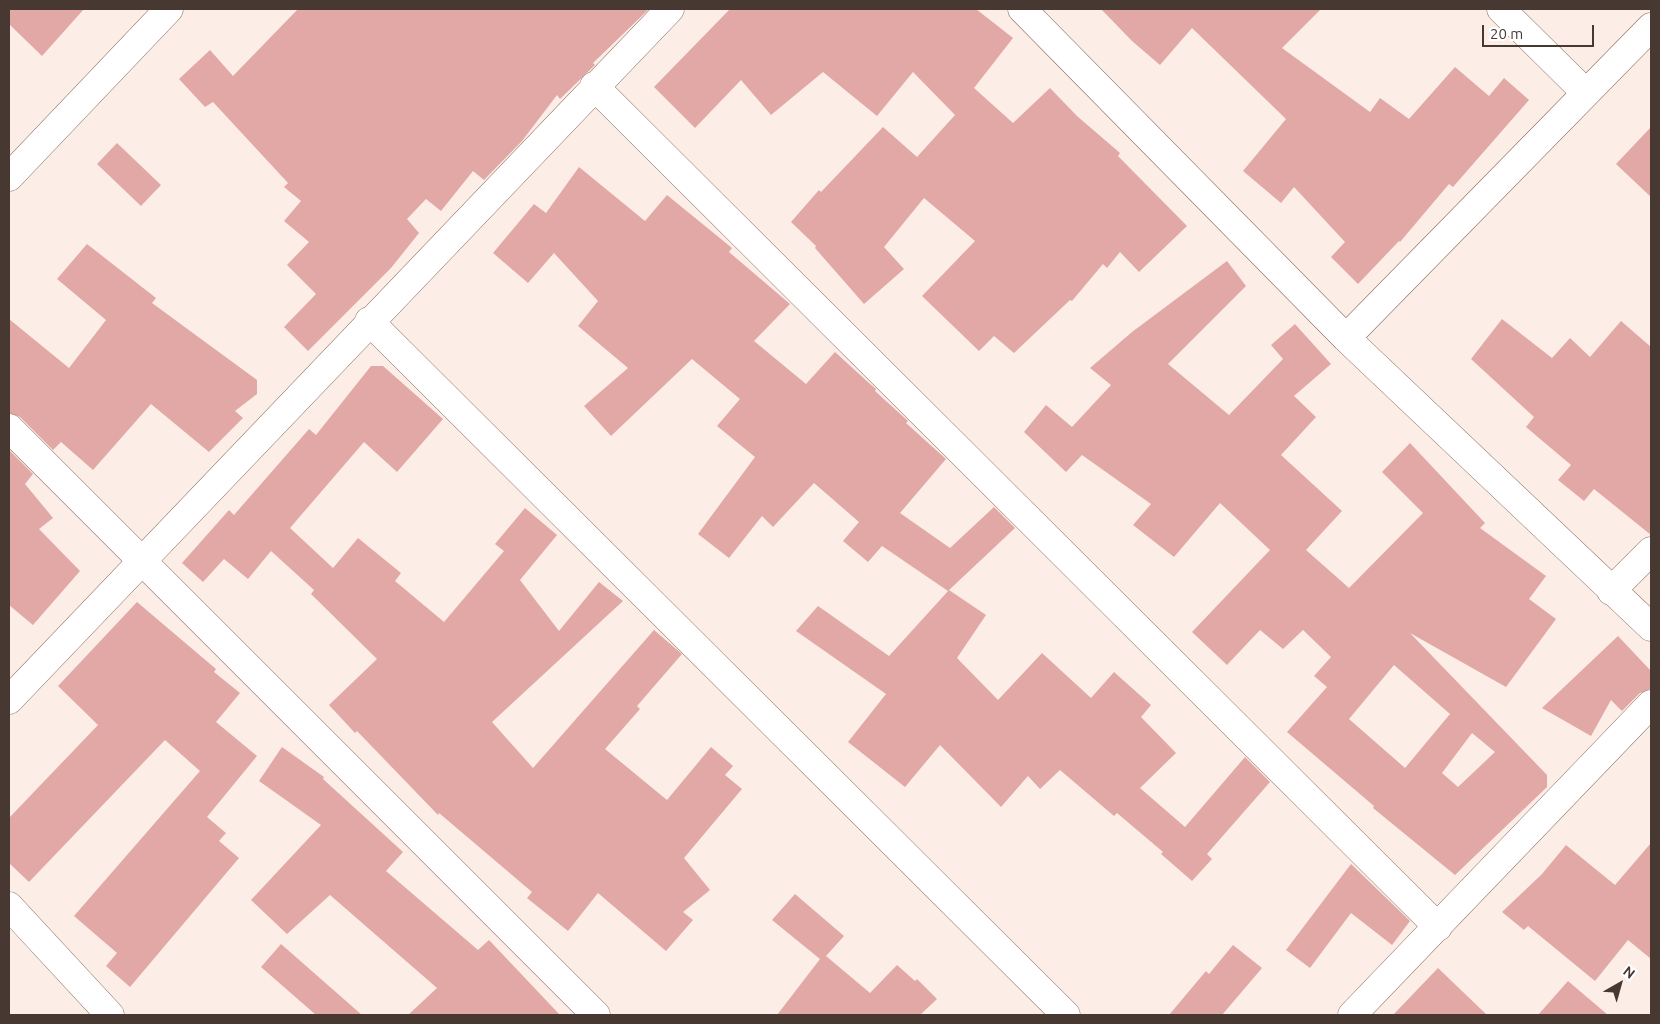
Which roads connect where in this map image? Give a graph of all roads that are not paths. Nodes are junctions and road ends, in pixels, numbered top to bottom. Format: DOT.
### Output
graph roads {
  1 [pos="168,9"];
  2 [pos="670,9"];
  3 [pos="1022,9"];
  4 [pos="1501,9"];
  5 [pos="1651,27"];
  6 [pos="594,86"];
  7 [pos="1586,92"];
  8 [pos="9,177"];
  9 [pos="368,321"];
  10 [pos="1346,338"];
  11 [pos="9,428"];
  12 [pos="1651,551"];
  13 [pos="142,561"];
  14 [pos="1611,591"];
  15 [pos="1651,627"];
  16 [pos="9,700"];
  17 [pos="1651,704"];
  18 [pos="9,906"];
  19 [pos="1438,927"];
  20 [pos="110,1015"];
  21 [pos="596,1015"];
  22 [pos="1066,1015"];
  23 [pos="1352,1015"];
  1 -- 8 [label="street"];
  2 -- 6 [label="street"];
  3 -- 10 [label="street"];
  4 -- 7 [label="street"];
  5 -- 7 [label="street"];
  6 -- 9 [label="street"];
  6 -- 19 [label="street"];
  7 -- 10 [label="street"];
  9 -- 13 [label="street"];
  9 -- 22 [label="street"];
  10 -- 14 [label="street"];
  11 -- 13 [label="street"];
  12 -- 14 [label="street"];
  13 -- 16 [label="street"];
  13 -- 21 [label="street"];
  14 -- 15 [label="street"];
  17 -- 19 [label="street"];
  18 -- 20 [label="street"];
  19 -- 23 [label="street"];
}
